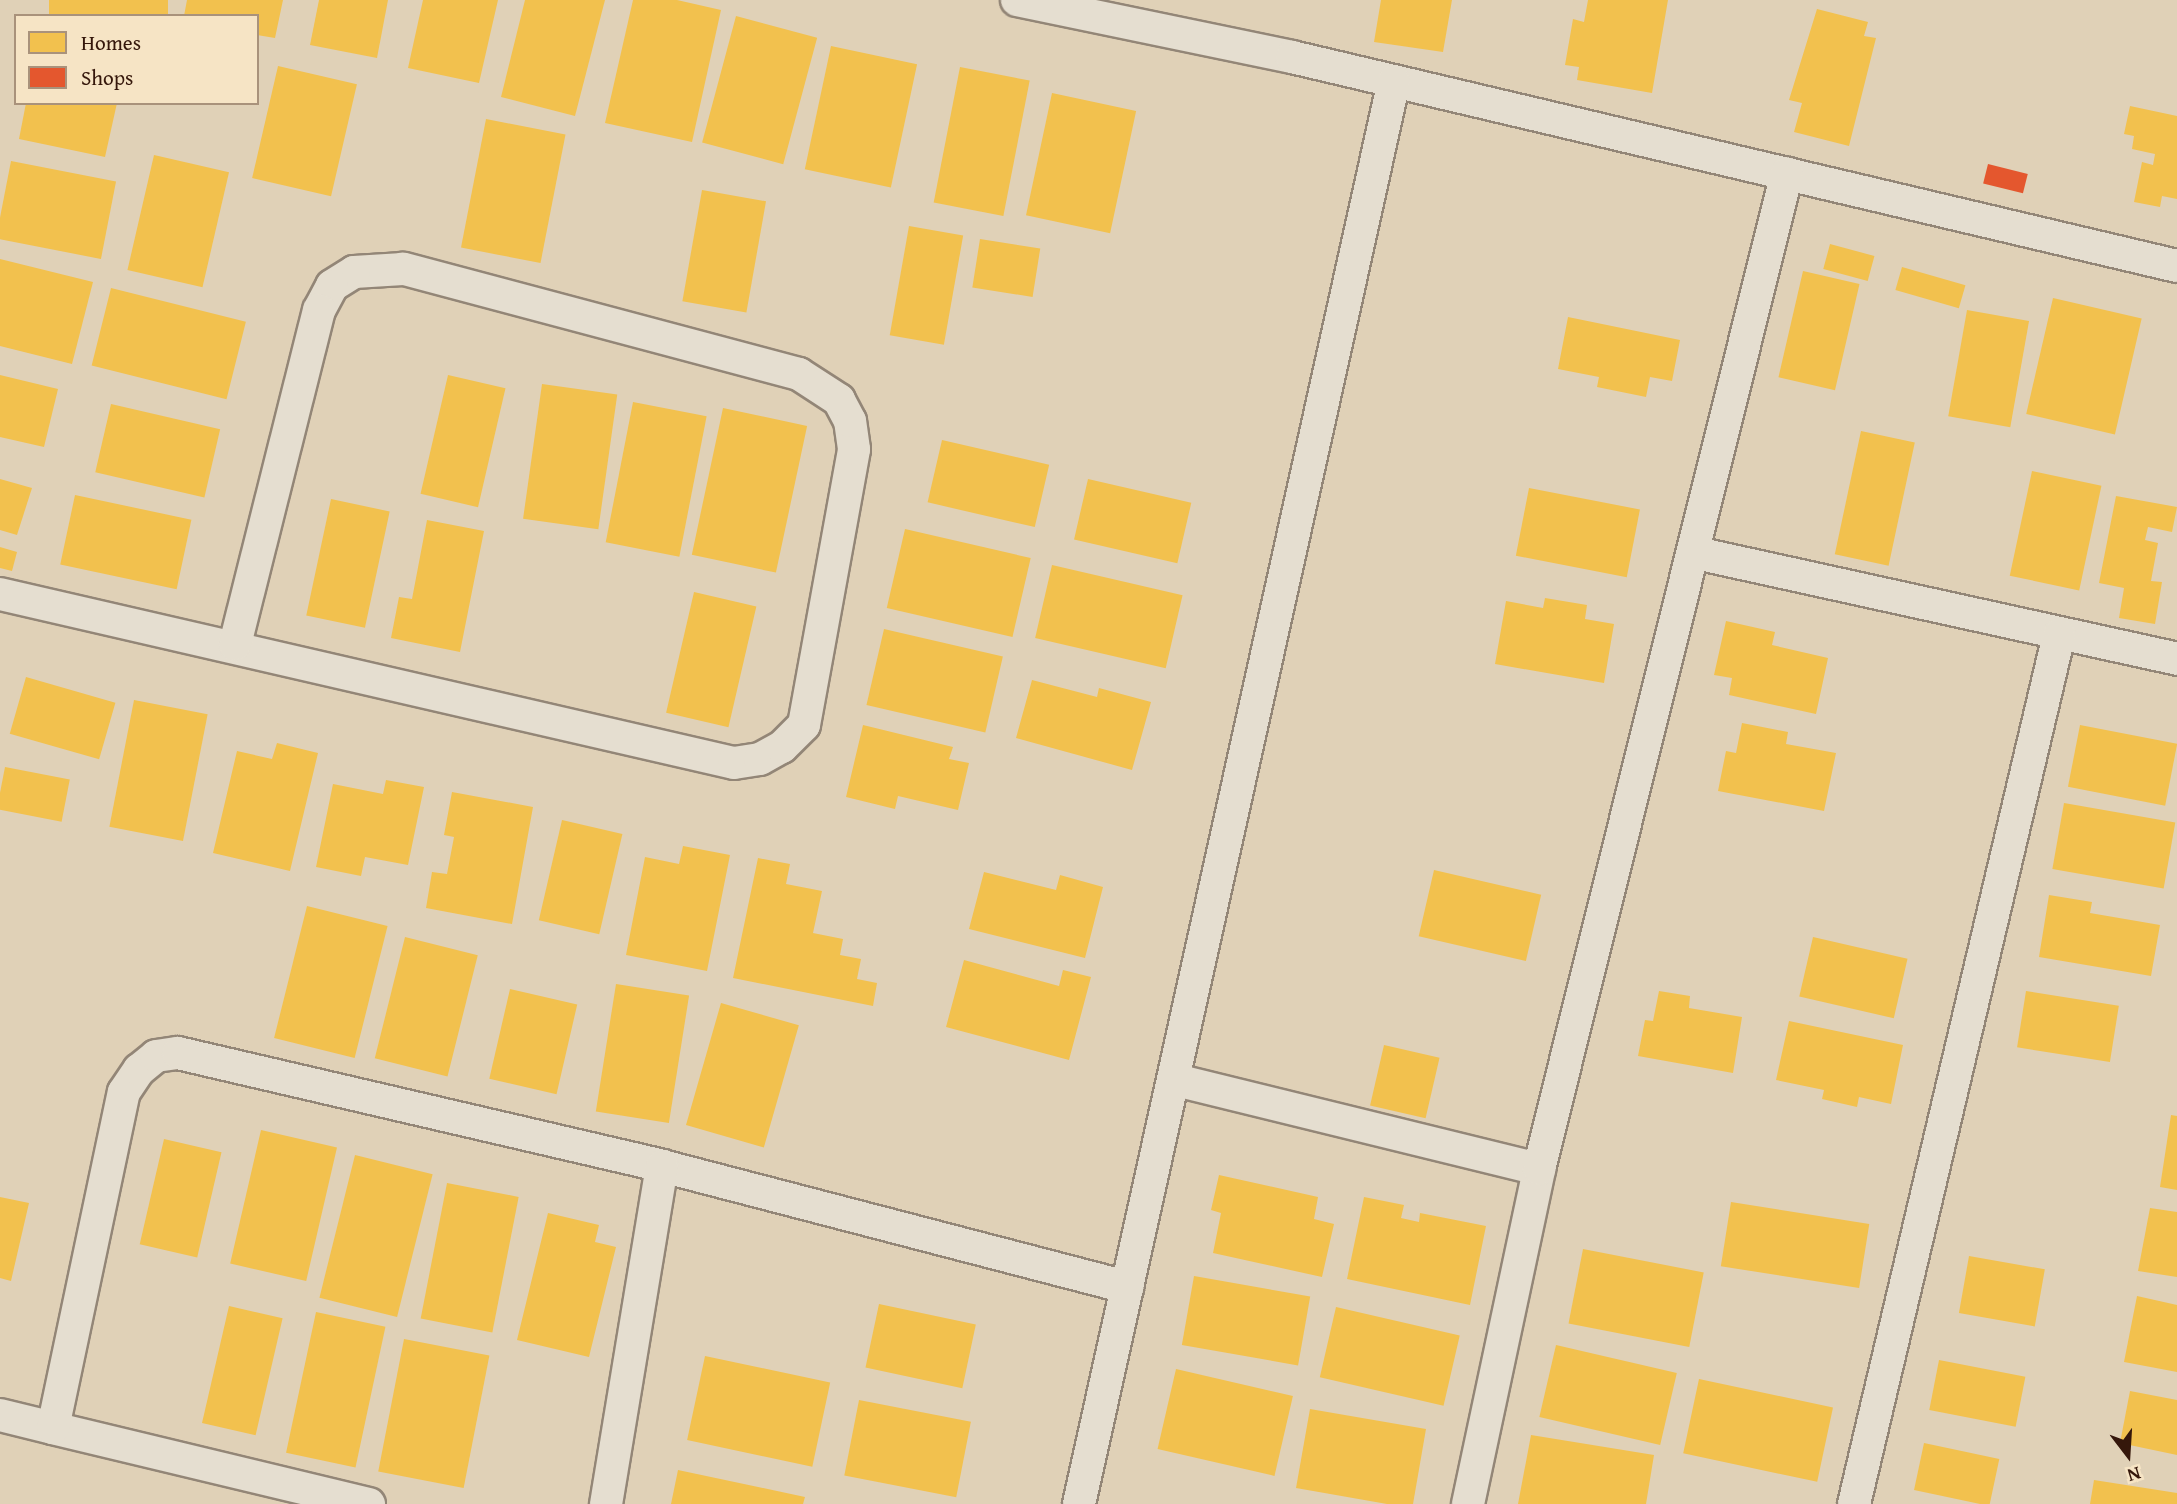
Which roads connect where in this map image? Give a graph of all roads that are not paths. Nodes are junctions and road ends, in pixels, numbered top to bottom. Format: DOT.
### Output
graph roads {
  1 [pos="1017,0"];
  2 [pos="1394,81"];
  3 [pos="1787,173"];
  4 [pos="2177,265"];
  5 [pos="1696,553"];
  6 [pos="0,594"];
  7 [pos="2059,635"];
  8 [pos="235,645"];
  9 [pos="2177,659"];
  10 [pos="1176,1080"];
  11 [pos="662,1166"];
  12 [pos="1539,1169"];
  13 [pos="1128,1287"];
  14 [pos="0,1415"];
  15 [pos="54,1428"];
  16 [pos="369,1504"];
  17 [pos="606,1504"];
  18 [pos="1079,1504"];
  19 [pos="1468,1504"];
  20 [pos="1854,1504"];
  1 -- 2 [label="street"];
  2 -- 3 [label="street"];
  2 -- 10 [label="street"];
  3 -- 4 [label="street"];
  3 -- 5 [label="street"];
  5 -- 7 [label="street"];
  5 -- 12 [label="street"];
  6 -- 8 [label="street"];
  7 -- 9 [label="street"];
  7 -- 20 [label="street"];
  8 -- 8 [label="street"];
  10 -- 12 [label="street"];
  10 -- 13 [label="street"];
  11 -- 13 [label="street"];
  11 -- 15 [label="street"];
  11 -- 17 [label="street"];
  12 -- 19 [label="street"];
  13 -- 18 [label="street"];
  14 -- 15 [label="street"];
  15 -- 16 [label="street"];
}
